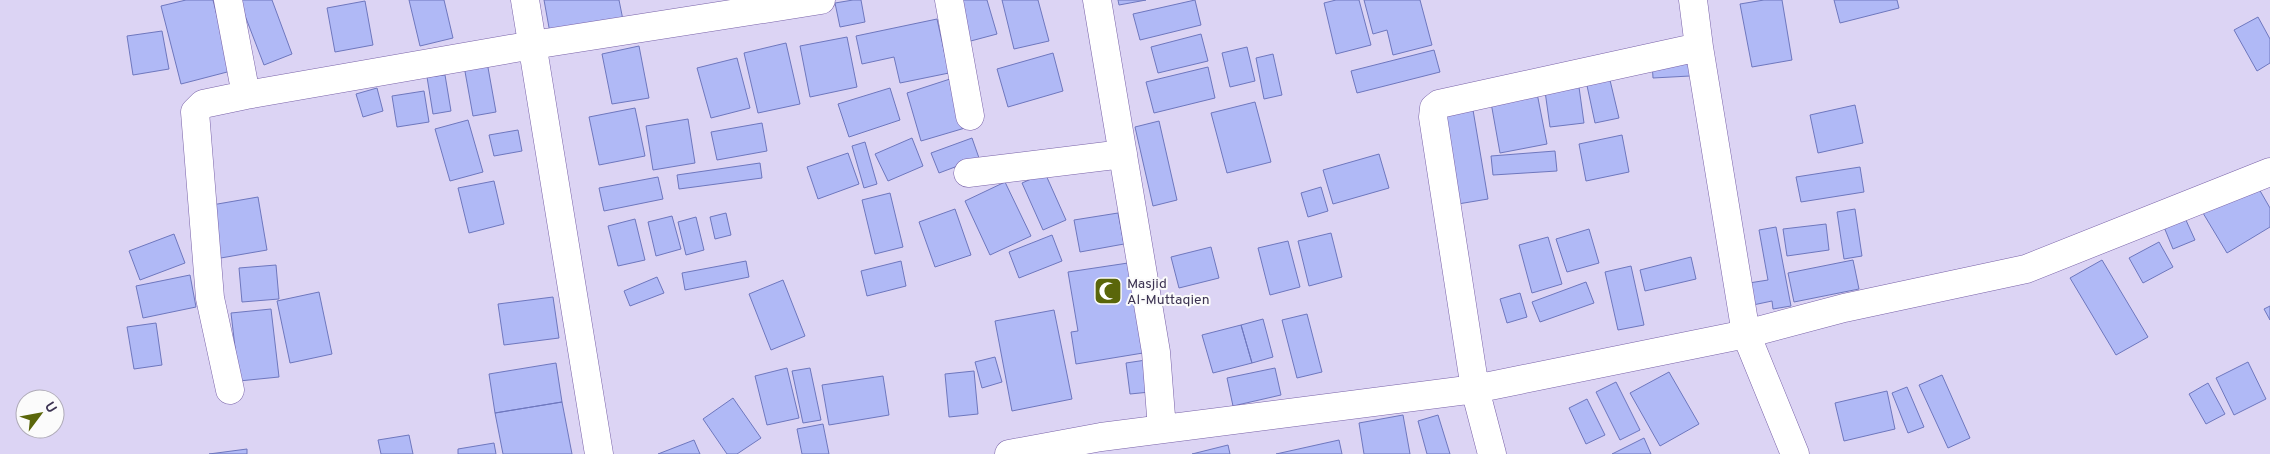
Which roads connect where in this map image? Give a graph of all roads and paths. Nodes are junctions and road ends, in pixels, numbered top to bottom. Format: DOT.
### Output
graph roads {
  1 [pos="228,0"];
  2 [pos="525,0"];
  3 [pos="821,0"];
  4 [pos="949,0"];
  5 [pos="1097,0"];
  6 [pos="1693,0"];
  7 [pos="533,45"];
  8 [pos="1699,47"];
  9 [pos="246,95"];
  10 [pos="970,116"];
  11 [pos="1123,154"];
  12 [pos="2270,172"];
  13 [pos="968,173"];
  14 [pos="1746,334"];
  15 [pos="1475,389"];
  16 [pos="230,390"];
  17 [pos="1162,429"];
  18 [pos="1102,446"];
  19 [pos="599,454"];
  20 [pos="1009,454"];
  21 [pos="1492,454"];
  22 [pos="1795,454"];
  1 -- 9 [label="street"];
  2 -- 7 [label="street"];
  3 -- 7 [label="street"];
  4 -- 10 [label="street"];
  5 -- 11 [label="street"];
  6 -- 8 [label="street"];
  7 -- 9 [label="street"];
  7 -- 19 [label="street"];
  8 -- 14 [label="street"];
  8 -- 15 [label="street"];
  9 -- 16 [label="street"];
  11 -- 13 [label="street"];
  11 -- 17 [label="street"];
  12 -- 14 [label="street"];
  14 -- 15 [label="street"];
  14 -- 22 [label="street"];
  15 -- 17 [label="street"];
  15 -- 21 [label="street"];
  17 -- 18 [label="street"];
  18 -- 20 [label="street"];
}
